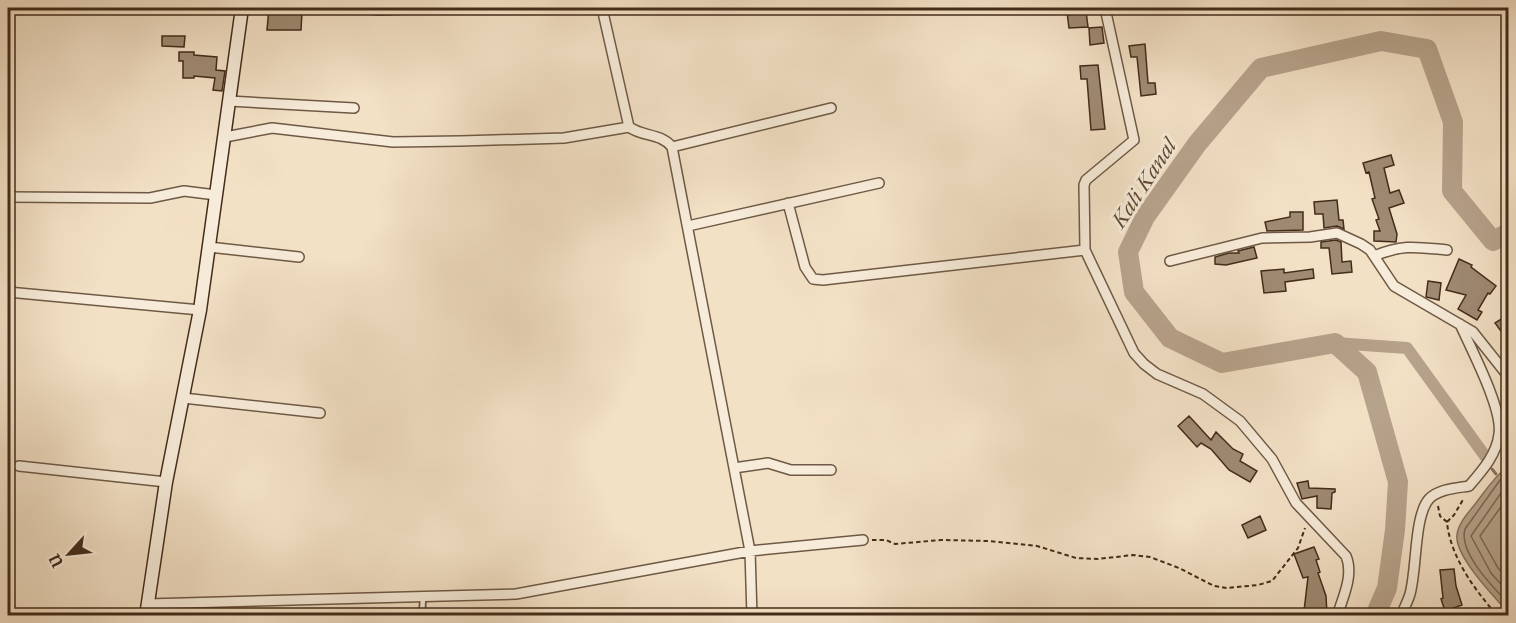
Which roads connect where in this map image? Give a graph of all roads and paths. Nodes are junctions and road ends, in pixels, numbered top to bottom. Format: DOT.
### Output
graph roads {
  1 [pos="242,8"];
  2 [pos="356,8"];
  3 [pos="429,8"];
  4 [pos="602,8"];
  5 [pos="1106,8"];
  6 [pos="229,101"];
  7 [pos="354,108"];
  8 [pos="831,108"];
  9 [pos="629,127"];
  10 [pos="225,137"];
  11 [pos="672,147"];
  12 [pos="879,183"];
  13 [pos="216,195"];
  14 [pos="8,197"];
  15 [pos="788,203"];
  16 [pos="688,226"];
  17 [pos="209,247"];
  18 [pos="1085,250"];
  19 [pos="1447,250"];
  20 [pos="1374,256"];
  21 [pos="299,257"];
  22 [pos="1170,261"];
  23 [pos="8,292"];
  24 [pos="200,309"];
  25 [pos="1459,322"];
  26 [pos="1509,376"];
  27 [pos="183,398"];
  28 [pos="320,413"];
  29 [pos="19,466"];
  30 [pos="734,468"];
  31 [pos="831,470"];
  32 [pos="166,482"];
  33 [pos="1469,486"];
  34 [pos="1436,494"];
  35 [pos="1304,512"];
  36 [pos="1447,522"];
  37 [pos="863,540"];
  38 [pos="750,551"];
  39 [pos="423,597"];
  40 [pos="146,610"];
  41 [pos="422,615"];
  42 [pos="752,615"];
  43 [pos="1337,615"];
  44 [pos="1401,615"];
  45 [pos="1498,615"];
  1 -- 6 [label="street"];
  2 -- 3 [label="street"];
  4 -- 9 [label="street"];
  5 -- 18 [label="street"];
  6 -- 7 [label="street"];
  6 -- 10 [label="street"];
  8 -- 11 [label="street"];
  9 -- 10 [label="street"];
  9 -- 11 [label="street"];
  10 -- 13 [label="street"];
  11 -- 16 [label="street"];
  12 -- 15 [label="street"];
  13 -- 14 [label="street"];
  13 -- 17 [label="street"];
  15 -- 16 [label="street"];
  15 -- 18 [label="street"];
  16 -- 30 [label="street"];
  17 -- 21 [label="street"];
  17 -- 24 [label="street"];
  18 -- 35 [label="street"];
  19 -- 20 [label="street"];
  20 -- 22 [label="street"];
  20 -- 25 [label="street"];
  23 -- 24 [label="street"];
  24 -- 27 [label="street"];
  25 -- 26 [label="street"];
  25 -- 33 [label="street"];
  27 -- 28 [label="street"];
  27 -- 32 [label="street"];
  29 -- 32 [label="street"];
  30 -- 31 [label="street"];
  30 -- 38 [label="street"];
  32 -- 40 [label="street"];
  33 -- 34 [label="street"];
  33 -- 36 [label="path"];
  34 -- 36 [label="path"];
  34 -- 44 [label="street"];
  35 -- 37 [label="path"];
  35 -- 43 [label="street"];
  36 -- 45 [label="path"];
  37 -- 38 [label="street"];
  38 -- 39 [label="street"];
  38 -- 42 [label="street"];
  39 -- 40 [label="street"];
  39 -- 41 [label="lane"];
}
